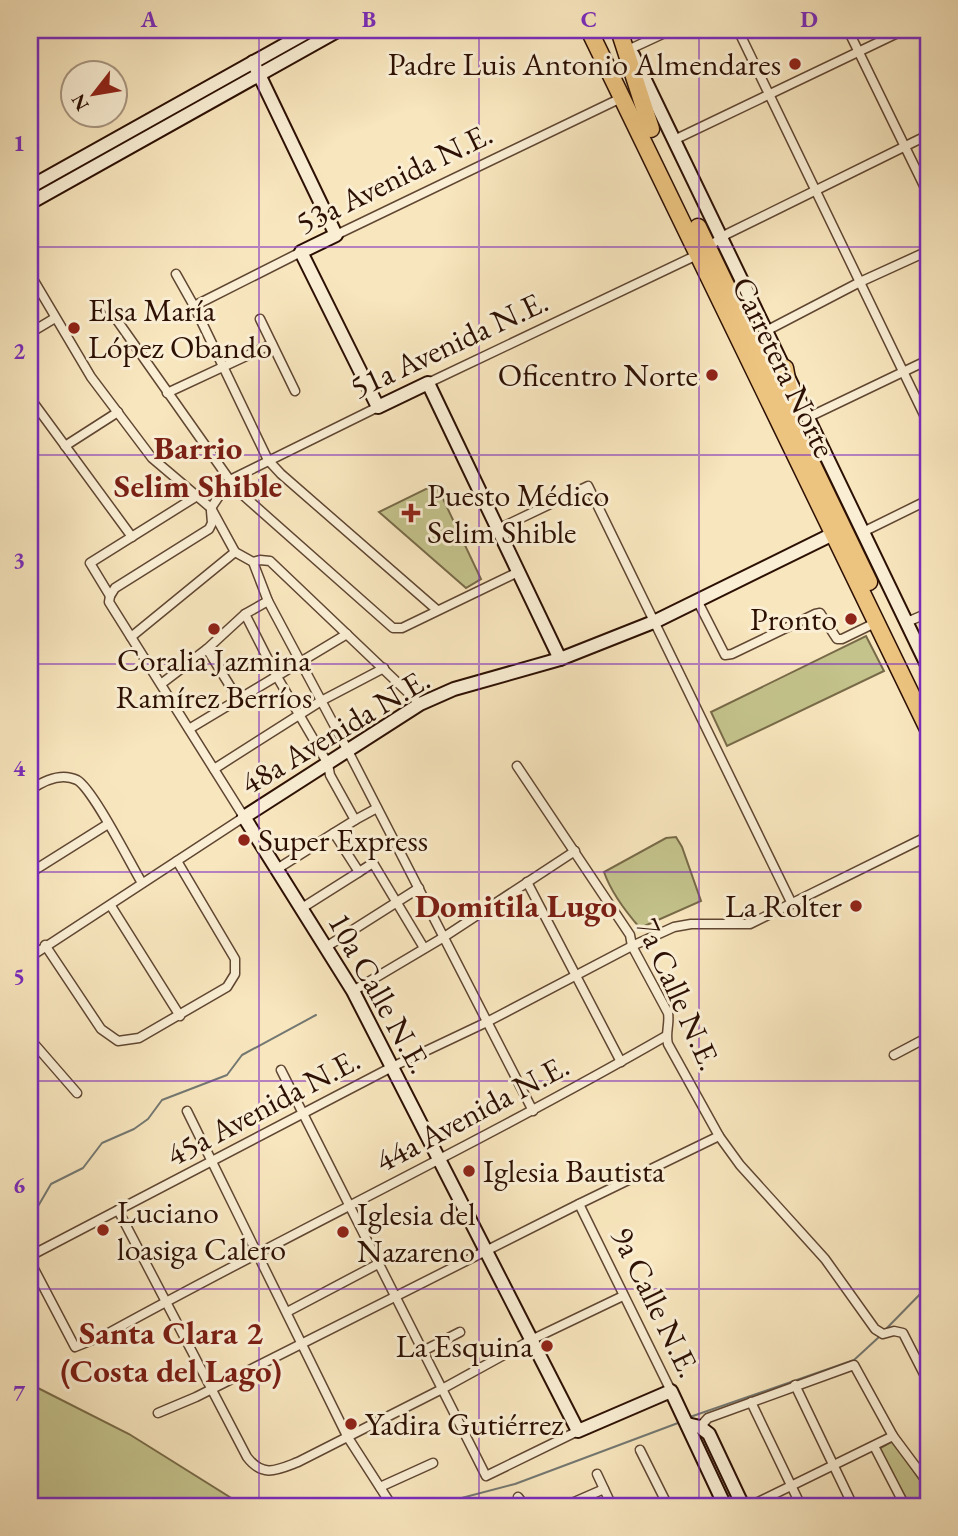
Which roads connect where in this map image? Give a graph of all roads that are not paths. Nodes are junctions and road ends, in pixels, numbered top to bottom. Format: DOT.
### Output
graph roads {
  1 [pos="310,30"];
  2 [pos="339,30"];
  3 [pos="580,30"];
  4 [pos="671,30"];
  5 [pos="738,30"];
  6 [pos="848,30"];
  7 [pos="904,30"];
  8 [pos="605,34"];
  9 [pos="630,49"];
  10 [pos="859,52"];
  11 [pos="253,62"];
  12 [pos="261,76"];
  13 [pos="770,95"];
  14 [pos="617,100"];
  15 [pos="928,135"];
  16 [pos="674,140"];
  17 [pos="905,147"];
  18 [pos="30,187"];
  19 [pos="668,188"];
  20 [pos="816,189"];
  21 [pos="928,194"];
  22 [pos="30,203"];
  23 [pos="336,235"];
  24 [pos="709,246"];
  25 [pos="928,251"];
  26 [pos="301,252"];
  27 [pos="30,274"];
  28 [pos="176,274"];
  29 [pos="860,282"];
  30 [pos="107,306"];
  31 [pos="194,306"];
  32 [pos="55,317"];
  33 [pos="260,320"];
  34 [pos="766,331"];
  35 [pos="30,333"];
  36 [pos="272,344"];
  37 [pos="928,360"];
  38 [pos="223,367"];
  39 [pos="785,368"];
  40 [pos="903,372"];
  41 [pos="428,383"];
  42 [pos="295,391"];
  43 [pos="167,393"];
  44 [pos="30,398"];
  45 [pos="378,407"];
  46 [pos="118,412"];
  47 [pos="803,423"];
  48 [pos="928,423"];
  49 [pos="65,446"];
  50 [pos="268,460"];
  51 [pos="230,480"];
  52 [pos="197,496"];
  53 [pos="928,500"];
  54 [pos="211,509"];
  55 [pos="498,529"];
  56 [pos="839,531"];
  57 [pos="863,532"];
  58 [pos="132,537"];
  59 [pos="235,552"];
  60 [pos="253,562"];
  61 [pos="518,572"];
  62 [pos="110,596"];
  63 [pos="697,600"];
  64 [pos="268,601"];
  65 [pos="438,610"];
  66 [pos="928,612"];
  67 [pos="245,614"];
  68 [pos="656,621"];
  69 [pos="877,622"];
  70 [pos="907,622"];
  71 [pos="347,634"];
  72 [pos="131,637"];
  73 [pos="207,649"];
  74 [pos="560,659"];
  75 [pos="300,663"];
  76 [pos="928,667"];
  77 [pos="384,668"];
  78 [pos="276,675"];
  79 [pos="160,684"];
  80 [pos="238,699"];
  81 [pos="321,701"];
  82 [pos="420,704"];
  83 [pos="928,707"];
  84 [pos="299,715"];
  85 [pos="189,729"];
  86 [pos="928,729"];
  87 [pos="348,751"];
  88 [pos="328,764"];
  89 [pos="517,765"];
  90 [pos="214,769"];
  91 [pos="30,790"];
  92 [pos="377,808"];
  93 [pos="244,817"];
  94 [pos="355,820"];
  95 [pos="108,824"];
  96 [pos="334,833"];
  97 [pos="928,836"];
  98 [pos="575,850"];
  99 [pos="177,861"];
  100 [pos="277,869"];
  101 [pos="359,872"];
  102 [pos="30,873"];
  103 [pos="527,882"];
  104 [pos="142,883"];
  105 [pos="419,888"];
  106 [pos="396,903"];
  107 [pos="792,904"];
  108 [pos="111,906"];
  109 [pos="302,908"];
  110 [pos="444,937"];
  111 [pos="45,945"];
  112 [pos="632,946"];
  113 [pos="326,947"];
  114 [pos="424,948"];
  115 [pos="30,957"];
  116 [pos="574,976"];
  117 [pos="354,990"];
  118 [pos="180,1016"];
  119 [pos="487,1022"];
  120 [pos="666,1036"];
  121 [pos="928,1037"];
  122 [pos="30,1039"];
  123 [pos="894,1055"];
  124 [pos="621,1062"];
  125 [pos="392,1067"];
  126 [pos="281,1070"];
  127 [pos="77,1093"];
  128 [pos="187,1111"];
  129 [pos="533,1111"];
  130 [pos="302,1113"];
  131 [pos="719,1136"];
  132 [pos="439,1158"];
  133 [pos="212,1162"];
  134 [pos="579,1204"];
  135 [pos="348,1205"];
  136 [pos="118,1210"];
  137 [pos="485,1251"];
  138 [pos="259,1254"];
  139 [pos="30,1256"];
  140 [pos="379,1265"];
  141 [pos="623,1296"];
  142 [pos="395,1297"];
  143 [pos="167,1301"];
  144 [pos="287,1312"];
  145 [pos="460,1332"];
  146 [pos="531,1340"];
  147 [pos="302,1344"];
  148 [pos="423,1351"];
  149 [pos="928,1382"];
  150 [pos="795,1385"];
  151 [pos="212,1388"];
  152 [pos="442,1389"];
  153 [pos="671,1391"];
  154 [pos="751,1402"];
  155 [pos="158,1413"];
  156 [pos="689,1423"];
  157 [pos="578,1431"];
  158 [pos="347,1436"];
  159 [pos="893,1436"];
  160 [pos="874,1446"];
  161 [pos="640,1450"];
  162 [pos="433,1463"];
  163 [pos="834,1465"];
  164 [pos="597,1474"];
  165 [pos="928,1483"];
  166 [pos="380,1487"];
  167 [pos="792,1487"];
  168 [pos="604,1489"];
  169 [pos="518,1497"];
  170 [pos="392,1506"];
  171 [pos="525,1506"];
  172 [pos="565,1506"];
  173 [pos="612,1506"];
  174 [pos="668,1506"];
  175 [pos="725,1506"];
  176 [pos="743,1506"];
  177 [pos="750,1506"];
  178 [pos="801,1506"];
  179 [pos="853,1506"];
  180 [pos="905,1506"];
  1 -- 11 [label="street"];
  2 -- 12 [label="street"];
  3 -- 14 [label="highway"];
  4 -- 9 [label="street"];
  5 -- 13 [label="street"];
  6 -- 10 [label="street"];
  7 -- 10 [label="street"];
  8 -- 9 [label="street"];
  8 -- 19 [label="highway, Carretera Norte"];
  8 -- 24 [label="highway, Carretera Norte"];
  9 -- 16 [label="street"];
  10 -- 13 [label="street"];
  10 -- 17 [label="street"];
  11 -- 12 [label="street"];
  11 -- 18 [label="street"];
  12 -- 22 [label="street"];
  12 -- 23 [label="street"];
  13 -- 16 [label="street"];
  13 -- 20 [label="street"];
  14 -- 19 [label="highway"];
  14 -- 23 [label="street, 53a Avenida N.E."];
  15 -- 17 [label="street, 51a Avenida N.E."];
  16 -- 24 [label="street"];
  17 -- 20 [label="street, 51a Avenida N.E."];
  17 -- 21 [label="street"];
  19 -- 24 [label="highway, Carretera Norte"];
  20 -- 24 [label="street, 51a Avenida N.E."];
  20 -- 29 [label="street"];
  23 -- 26 [label="street, 53a Avenida N.E."];
  24 -- 34 [label="street"];
  24 -- 41 [label="street, 51a Avenida N.E."];
  24 -- 47 [label="highway, Carretera Norte"];
  24 -- 56 [label="highway, Carretera Norte"];
  25 -- 29 [label="street"];
  26 -- 31 [label="street, 53a Avenida N.E."];
  26 -- 45 [label="street"];
  27 -- 32 [label="street"];
  28 -- 31 [label="street"];
  29 -- 34 [label="street"];
  29 -- 40 [label="street"];
  30 -- 43 [label="street"];
  31 -- 38 [label="street"];
  32 -- 35 [label="street"];
  32 -- 46 [label="street"];
  33 -- 36 [label="street"];
  34 -- 39 [label="street"];
  36 -- 38 [label="street"];
  36 -- 42 [label="street"];
  37 -- 40 [label="street"];
  38 -- 43 [label="street"];
  38 -- 50 [label="street"];
  39 -- 47 [label="highway"];
  40 -- 47 [label="street"];
  40 -- 48 [label="street"];
  41 -- 45 [label="street, 51a Avenida N.E."];
  41 -- 55 [label="street"];
  43 -- 51 [label="street"];
  44 -- 49 [label="street"];
  45 -- 50 [label="street, 51a Avenida N.E."];
  46 -- 49 [label="street"];
  46 -- 52 [label="street"];
  47 -- 56 [label="highway, Carretera Norte"];
  47 -- 57 [label="street"];
  49 -- 58 [label="street"];
  50 -- 51 [label="street, 51a Avenida N.E."];
  50 -- 65 [label="street"];
  51 -- 54 [label="street, 51a Avenida N.E."];
  51 -- 65 [label="street"];
  52 -- 54 [label="street"];
  52 -- 58 [label="street"];
  53 -- 57 [label="street"];
  54 -- 59 [label="street"];
  54 -- 62 [label="street, 51a Avenida N.E."];
  55 -- 61 [label="street"];
  55 -- 68 [label="street"];
  56 -- 63 [label="street, 48a Avenida N.E."];
  56 -- 69 [label="highway, Carretera Norte"];
  56 -- 83 [label="highway, Carretera Norte"];
  57 -- 70 [label="street"];
  58 -- 62 [label="street, 10a Calle N.E."];
  59 -- 60 [label="street"];
  59 -- 72 [label="street"];
  60 -- 64 [label="street"];
  60 -- 71 [label="street"];
  61 -- 65 [label="street"];
  61 -- 74 [label="street"];
  62 -- 72 [label="street, 10a Calle N.E."];
  63 -- 68 [label="street, 48a Avenida N.E."];
  63 -- 69 [label="street"];
  64 -- 67 [label="street"];
  64 -- 75 [label="street"];
  66 -- 70 [label="street"];
  67 -- 73 [label="street"];
  67 -- 78 [label="street"];
  68 -- 74 [label="street, 48a Avenida N.E."];
  68 -- 107 [label="street"];
  69 -- 86 [label="highway, Carretera Norte"];
  70 -- 76 [label="street"];
  71 -- 75 [label="street"];
  71 -- 77 [label="street"];
  72 -- 79 [label="street, 10a Calle N.E."];
  73 -- 79 [label="street"];
  73 -- 80 [label="street"];
  74 -- 82 [label="street, 48a Avenida N.E."];
  75 -- 78 [label="street"];
  75 -- 81 [label="street"];
  77 -- 81 [label="street"];
  77 -- 82 [label="street"];
  78 -- 80 [label="street"];
  78 -- 84 [label="street"];
  79 -- 85 [label="street, 10a Calle N.E."];
  80 -- 85 [label="street"];
  81 -- 84 [label="street"];
  81 -- 87 [label="street"];
  82 -- 87 [label="street, 48a Avenida N.E."];
  84 -- 88 [label="street"];
  84 -- 90 [label="street"];
  85 -- 90 [label="street, 10a Calle N.E."];
  87 -- 88 [label="street, 48a Avenida N.E."];
  87 -- 92 [label="street"];
  88 -- 93 [label="street, 48a Avenida N.E."];
  88 -- 94 [label="street"];
  89 -- 98 [label="street, 7a Calle N.E."];
  90 -- 93 [label="street, 10a Calle N.E."];
  91 -- 95 [label="street"];
  92 -- 94 [label="street"];
  92 -- 105 [label="street"];
  93 -- 99 [label="street, 48a Avenida N.E."];
  93 -- 100 [label="street, 10a Calle N.E."];
  94 -- 96 [label="street"];
  95 -- 102 [label="street"];
  95 -- 104 [label="street"];
  96 -- 100 [label="street"];
  96 -- 101 [label="street"];
  97 -- 107 [label="street, 45a Avenida N.E."];
  98 -- 103 [label="street"];
  98 -- 112 [label="street, 7a Calle N.E."];
  99 -- 104 [label="street, 48a Avenida N.E."];
  99 -- 118 [label="street"];
  100 -- 109 [label="street, 10a Calle N.E."];
  101 -- 106 [label="street"];
  101 -- 109 [label="street"];
  103 -- 110 [label="street"];
  103 -- 116 [label="street"];
  104 -- 108 [label="street, 48a Avenida N.E."];
  105 -- 106 [label="street"];
  105 -- 110 [label="street"];
  106 -- 113 [label="street"];
  106 -- 114 [label="street"];
  107 -- 112 [label="street, 45a Avenida N.E."];
  108 -- 111 [label="street, 48a Avenida N.E."];
  108 -- 118 [label="street"];
  109 -- 113 [label="street, 10a Calle N.E."];
  110 -- 114 [label="street"];
  110 -- 119 [label="street"];
  111 -- 115 [label="street, 48a Avenida N.E."];
  111 -- 118 [label="street"];
  112 -- 116 [label="street, 45a Avenida N.E."];
  112 -- 120 [label="street, 7a Calle N.E."];
  113 -- 117 [label="street, 10a Calle N.E."];
  114 -- 117 [label="street"];
  116 -- 119 [label="street, 45a Avenida N.E."];
  116 -- 124 [label="street"];
  117 -- 125 [label="street, 10a Calle N.E."];
  119 -- 125 [label="street, 45a Avenida N.E."];
  119 -- 129 [label="street"];
  120 -- 124 [label="street, 44a Avenida N.E."];
  120 -- 131 [label="street, 7a Calle N.E."];
  121 -- 123 [label="street"];
  122 -- 127 [label="street"];
  124 -- 129 [label="street, 44a Avenida N.E."];
  125 -- 130 [label="street, 45a Avenida N.E."];
  125 -- 132 [label="street, 10a Calle N.E."];
  126 -- 130 [label="street"];
  128 -- 133 [label="street"];
  129 -- 132 [label="street, 44a Avenida N.E."];
  130 -- 133 [label="street, 45a Avenida N.E."];
  130 -- 135 [label="street"];
  131 -- 134 [label="street"];
  131 -- 149 [label="street, 7a Calle N.E."];
  132 -- 135 [label="street, 44a Avenida N.E."];
  132 -- 137 [label="street, 10a Calle N.E."];
  133 -- 136 [label="street, 45a Avenida N.E."];
  133 -- 138 [label="street"];
  134 -- 137 [label="street"];
  134 -- 141 [label="street, 9a Calle N.E."];
  135 -- 138 [label="street, 44a Avenida N.E."];
  135 -- 140 [label="street"];
  136 -- 139 [label="street, 45a Avenida N.E."];
  136 -- 143 [label="street"];
  137 -- 142 [label="street"];
  137 -- 146 [label="street, 10a Calle N.E."];
  138 -- 143 [label="street, 44a Avenida N.E."];
  138 -- 144 [label="street"];
  139 -- 143 [label="street, 44a Avenida N.E."];
  140 -- 142 [label="street"];
  140 -- 144 [label="street"];
  141 -- 146 [label="street"];
  141 -- 153 [label="street, 9a Calle N.E."];
  142 -- 147 [label="street"];
  142 -- 148 [label="street"];
  143 -- 151 [label="street"];
  144 -- 147 [label="street"];
  145 -- 148 [label="street"];
  146 -- 152 [label="street"];
  146 -- 157 [label="street, 10a Calle N.E."];
  147 -- 151 [label="street"];
  147 -- 158 [label="street"];
  148 -- 152 [label="street"];
  150 -- 154 [label="street"];
  150 -- 159 [label="street"];
  150 -- 163 [label="street"];
  151 -- 155 [label="street"];
  151 -- 158 [label="street"];
  152 -- 157 [label="street"];
  152 -- 158 [label="street"];
  153 -- 156 [label="street, 9a Calle N.E."];
  153 -- 157 [label="street"];
  154 -- 156 [label="street"];
  154 -- 167 [label="street"];
  156 -- 175 [label="street, 9a Calle N.E."];
  156 -- 176 [label="street, 9a Calle N.E."];
  158 -- 166 [label="street"];
  159 -- 160 [label="street"];
  159 -- 165 [label="street"];
  160 -- 163 [label="street"];
  160 -- 180 [label="street"];
  161 -- 174 [label="street"];
  162 -- 166 [label="street"];
  163 -- 167 [label="street"];
  163 -- 179 [label="street"];
  164 -- 168 [label="street"];
  166 -- 170 [label="street"];
  167 -- 177 [label="street"];
  167 -- 178 [label="street"];
  168 -- 172 [label="street"];
  168 -- 173 [label="street"];
  169 -- 171 [label="street"];
}
